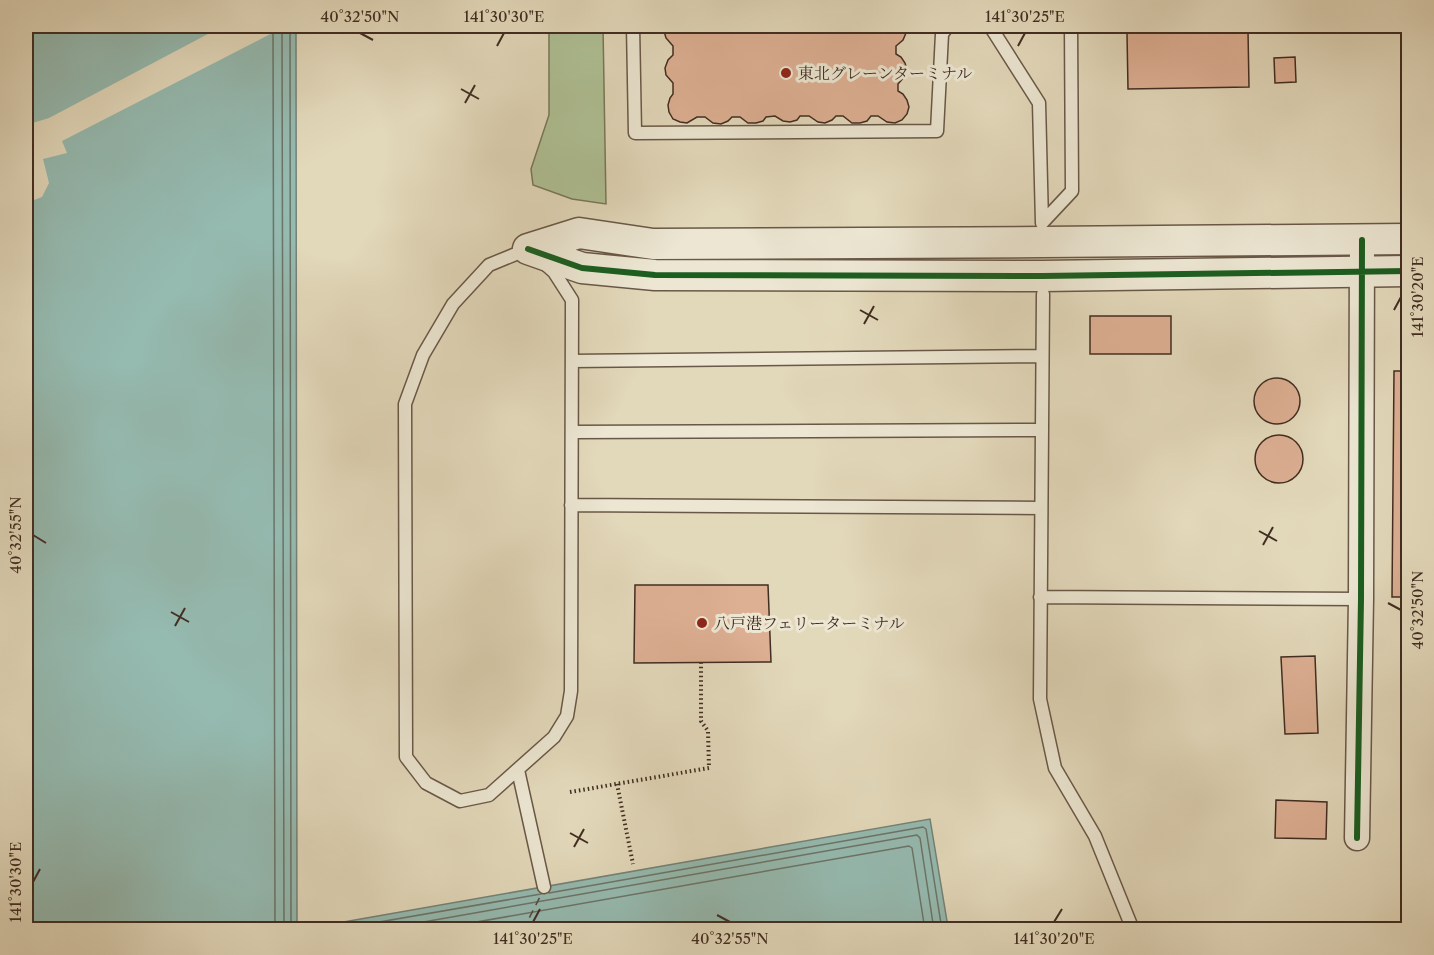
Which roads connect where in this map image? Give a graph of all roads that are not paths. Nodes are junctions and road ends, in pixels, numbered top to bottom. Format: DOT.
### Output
graph roads {
  1 [pos="633,26"];
  2 [pos="948,26"];
  3 [pos="990,26"];
  4 [pos="1071,26"];
  5 [pos="1042,233"];
  6 [pos="1408,238"];
  7 [pos="1362,240"];
  8 [pos="528,249"];
  9 [pos="1362,271"];
  10 [pos="1408,271"];
  11 [pos="1042,285"];
  12 [pos="1042,356"];
  13 [pos="572,361"];
  14 [pos="1042,430"];
  15 [pos="572,432"];
  16 [pos="572,506"];
  17 [pos="1041,508"];
  18 [pos="1040,597"];
  19 [pos="1361,599"];
  20 [pos="518,770"];
  21 [pos="1357,838"];
  22 [pos="544,887"];
  23 [pos="1131,925"];
  1 -- 2 [label="lane"];
  3 -- 5 [label="lane"];
  4 -- 5 [label="lane"];
  5 -- 7 [label="street"];
  5 -- 8 [label="street"];
  5 -- 11 [label="street"];
  6 -- 7 [label="street"];
  7 -- 9 [label="street"];
  8 -- 11 [label="street"];
  8 -- 13 [label="lane"];
  8 -- 20 [label="lane"];
  9 -- 10 [label="street"];
  9 -- 11 [label="street"];
  9 -- 19 [label="street"];
  11 -- 12 [label="lane"];
  12 -- 13 [label="lane"];
  12 -- 14 [label="lane"];
  13 -- 15 [label="lane"];
  14 -- 15 [label="lane"];
  14 -- 17 [label="lane"];
  15 -- 16 [label="lane"];
  16 -- 17 [label="lane"];
  16 -- 20 [label="lane"];
  17 -- 18 [label="lane"];
  18 -- 19 [label="lane"];
  18 -- 23 [label="lane"];
  19 -- 21 [label="street"];
  20 -- 22 [label="lane"];
}
